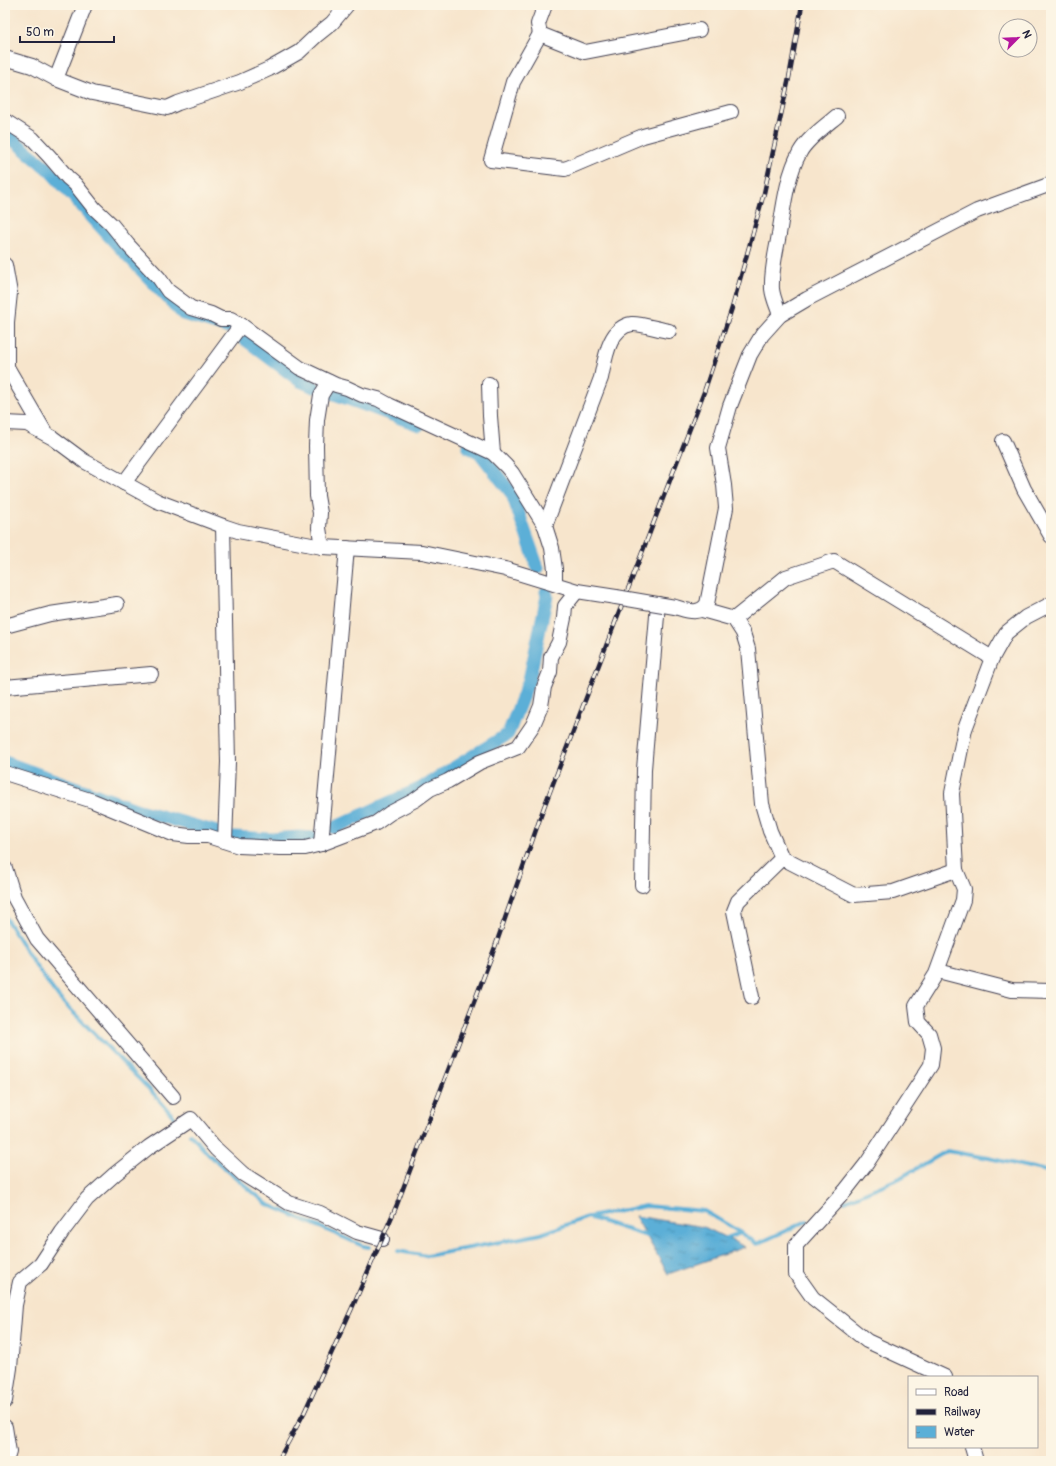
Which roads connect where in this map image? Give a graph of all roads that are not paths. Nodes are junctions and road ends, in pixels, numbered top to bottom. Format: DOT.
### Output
graph roads {
  1 [pos="85,5"];
  2 [pos="347,5"];
  3 [pos="545,5"];
  4 [pos="699,30"];
  5 [pos="540,34"];
  6 [pos="5,58"];
  7 [pos="56,79"];
  8 [pos="731,112"];
  9 [pos="837,116"];
  10 [pos="5,121"];
  11 [pos="1051,184"];
  12 [pos="5,265"];
  13 [pos="780,315"];
  14 [pos="241,325"];
  15 [pos="669,332"];
  16 [pos="329,382"];
  17 [pos="489,384"];
  18 [pos="5,423"];
  19 [pos="46,435"];
  20 [pos="1003,441"];
  21 [pos="493,452"];
  22 [pos="124,483"];
  23 [pos="223,526"];
  24 [pos="545,526"];
  25 [pos="1051,536"];
  26 [pos="322,548"];
  27 [pos="347,548"];
  28 [pos="555,584"];
  29 [pos="578,591"];
  30 [pos="117,604"];
  31 [pos="658,604"];
  32 [pos="1051,604"];
  33 [pos="702,610"];
  34 [pos="734,619"];
  35 [pos="5,626"];
  36 [pos="992,658"];
  37 [pos="151,674"];
  38 [pos="5,687"];
  39 [pos="5,773"];
  40 [pos="225,841"];
  41 [pos="321,844"];
  42 [pos="782,858"];
  43 [pos="5,868"];
  44 [pos="956,870"];
  45 [pos="642,885"];
  46 [pos="938,970"];
  47 [pos="1051,991"];
  48 [pos="752,996"];
  49 [pos="173,1097"];
  50 [pos="382,1239"];
  51 [pos="943,1376"];
  52 [pos="5,1401"];
  53 [pos="5,1427"];
  54 [pos="972,1448"];
  55 [pos="6,1461"];
  56 [pos="976,1461"];
  1 -- 7 [label="street"];
  2 -- 7 [label="street"];
  3 -- 5 [label="street"];
  4 -- 5 [label="street"];
  5 -- 8 [label="street"];
  6 -- 7 [label="street"];
  9 -- 13 [label="street"];
  10 -- 14 [label="street"];
  11 -- 13 [label="street"];
  12 -- 19 [label="street"];
  13 -- 33 [label="street"];
  14 -- 16 [label="street"];
  14 -- 22 [label="street"];
  15 -- 24 [label="street"];
  16 -- 21 [label="street"];
  16 -- 26 [label="street"];
  17 -- 21 [label="street"];
  18 -- 19 [label="street"];
  19 -- 22 [label="street"];
  20 -- 25 [label="street"];
  21 -- 24 [label="street"];
  22 -- 23 [label="street"];
  23 -- 26 [label="street"];
  23 -- 40 [label="street"];
  24 -- 28 [label="street"];
  26 -- 27 [label="street"];
  27 -- 28 [label="street"];
  27 -- 41 [label="street"];
  28 -- 29 [label="street"];
  29 -- 31 [label="street, bridge"];
  29 -- 41 [label="street"];
  30 -- 35 [label="street"];
  31 -- 33 [label="street, bridge"];
  31 -- 45 [label="street"];
  32 -- 36 [label="street"];
  33 -- 34 [label="street"];
  34 -- 36 [label="street"];
  34 -- 42 [label="street"];
  36 -- 44 [label="street"];
  37 -- 38 [label="street"];
  39 -- 40 [label="street"];
  40 -- 41 [label="street"];
  42 -- 44 [label="street"];
  42 -- 48 [label="street"];
  43 -- 49 [label="street"];
  44 -- 46 [label="street"];
  46 -- 47 [label="street"];
  46 -- 51 [label="street"];
  50 -- 52 [label="street"];
  53 -- 55 [label="street"];
  54 -- 56 [label="street"];
}
